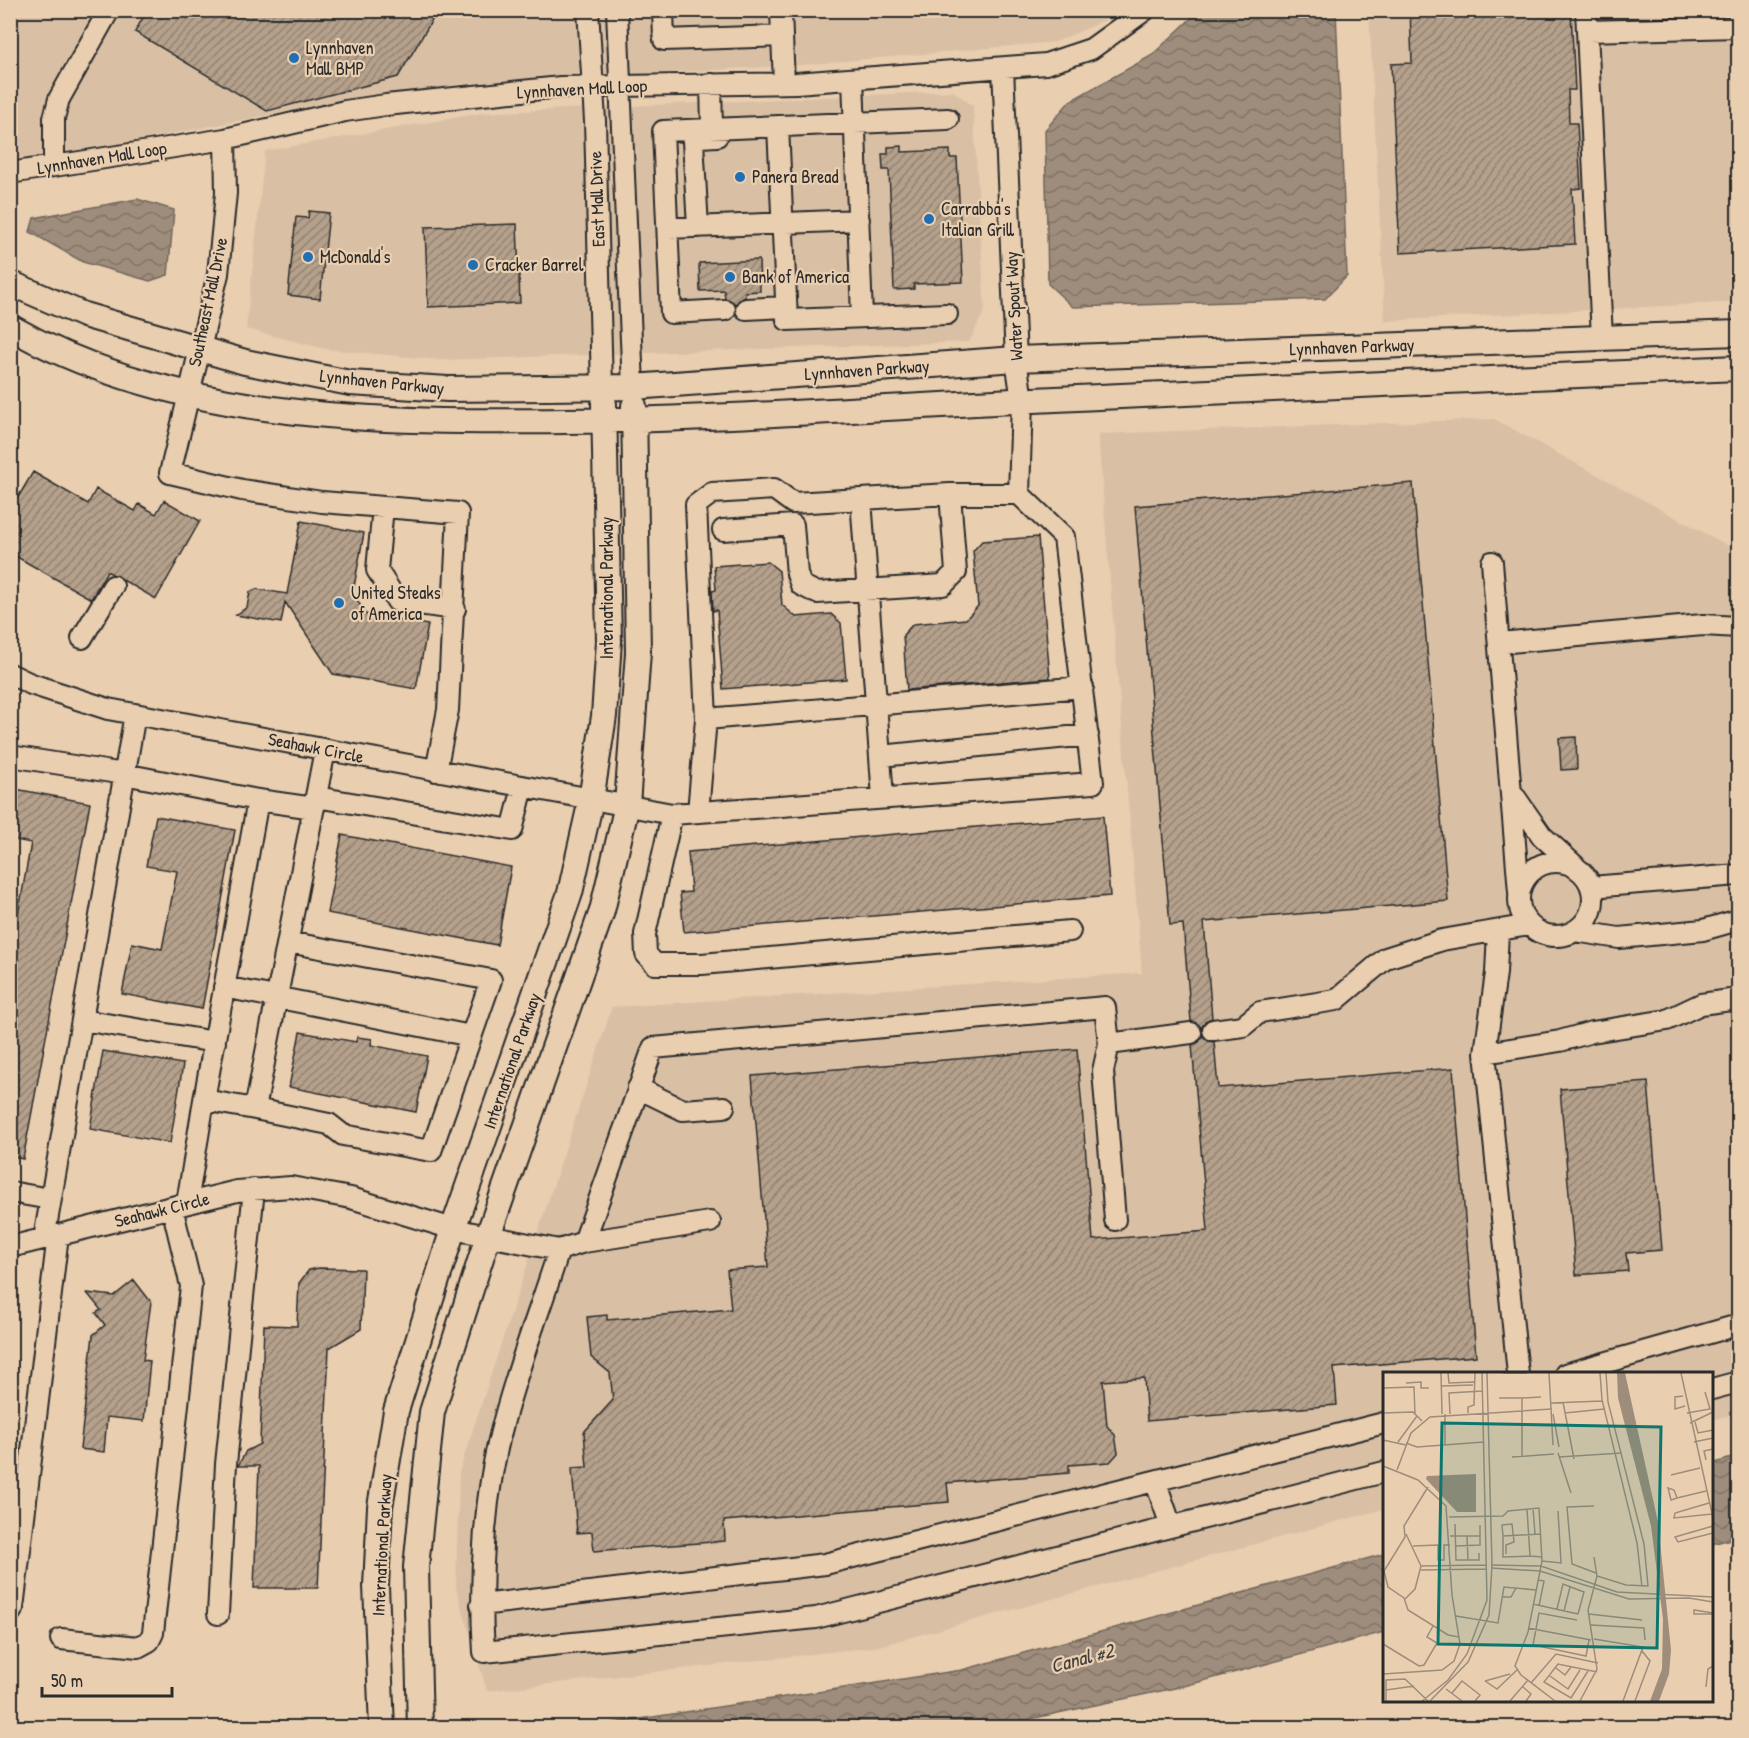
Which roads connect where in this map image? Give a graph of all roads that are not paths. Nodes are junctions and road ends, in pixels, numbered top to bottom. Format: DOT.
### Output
graph roads {
  1 [pos="109,10"];
  2 [pos="588,10"];
  3 [pos="617,10"];
  4 [pos="663,10"];
  5 [pos="781,10"];
  6 [pos="1145,10"];
  7 [pos="1586,10"];
  8 [pos="1738,27"];
  9 [pos="1587,31"];
  10 [pos="782,36"];
  11 [pos="1003,68"];
  12 [pos="853,79"];
  13 [pos="784,83"];
  14 [pos="711,84"];
  15 [pos="620,86"];
  16 [pos="593,87"];
  17 [pos="948,119"];
  18 [pos="855,123"];
  19 [pos="772,127"];
  20 [pos="712,128"];
  21 [pos="225,140"];
  22 [pos="54,166"];
  23 [pos="10,173"];
  24 [pos="859,220"];
  25 [pos="783,223"];
  26 [pos="698,227"];
  27 [pos="668,228"];
  28 [pos="10,283"];
  29 [pos="786,306"];
  30 [pos="746,309"];
  31 [pos="725,310"];
  32 [pos="947,314"];
  33 [pos="862,317"];
  34 [pos="10,327"];
  35 [pos="1738,333"];
  36 [pos="1602,338"];
  37 [pos="201,349"];
  38 [pos="1016,359"];
  39 [pos="1738,368"];
  40 [pos="602,387"];
  41 [pos="633,387"];
  42 [pos="188,392"];
  43 [pos="1022,401"];
  44 [pos="605,420"];
  45 [pos="634,420"];
  46 [pos="950,494"];
  47 [pos="1019,494"];
  48 [pos="861,499"];
  49 [pos="793,503"];
  50 [pos="383,507"];
  51 [pos="793,525"];
  52 [pos="723,530"];
  53 [pos="1492,562"];
  54 [pos="113,586"];
  55 [pos="869,588"];
  56 [pos="455,609"];
  57 [pos="1738,627"];
  58 [pos="82,638"];
  59 [pos="1499,643"];
  60 [pos="10,674"];
  61 [pos="1083,687"];
  62 [pos="878,704"];
  63 [pos="135,714"];
  64 [pos="706,719"];
  65 [pos="1088,735"];
  66 [pos="326,750"];
  67 [pos="10,756"];
  68 [pos="881,756"];
  69 [pos="436,771"];
  70 [pos="124,774"];
  71 [pos="523,787"];
  72 [pos="1513,794"];
  73 [pos="883,798"];
  74 [pos="258,800"];
  75 [pos="591,800"];
  76 [pos="315,802"];
  77 [pos="627,806"];
  78 [pos="698,812"];
  79 [pos="672,814"];
  80 [pos="1575,867"];
  81 [pos="1738,875"];
  82 [pos="1591,886"];
  83 [pos="1520,892"];
  84 [pos="1738,920"];
  85 [pos="1529,925"];
  86 [pos="1070,931"];
  87 [pos="1497,931"];
  88 [pos="1575,931"];
  89 [pos="288,942"];
  90 [pos="224,987"];
  91 [pos="277,998"];
  92 [pos="1738,999"];
  93 [pos="82,1020"];
  94 [pos="1213,1030"];
  95 [pos="1191,1034"];
  96 [pos="471,1036"];
  97 [pos="214,1042"];
  98 [pos="1109,1044"];
  99 [pos="1485,1053"];
  100 [pos="638,1088"];
  101 [pos="204,1100"];
  102 [pos="724,1107"];
  103 [pos="255,1109"];
  104 [pos="254,1189"];
  105 [pos="10,1192"];
  106 [pos="50,1199"];
  107 [pos="179,1205"];
  108 [pos="1115,1220"];
  109 [pos="710,1222"];
  110 [pos="453,1229"];
  111 [pos="488,1236"];
  112 [pos="51,1237"];
  113 [pos="584,1242"];
  114 [pos="10,1247"];
  115 [pos="559,1251"];
  116 [pos="1738,1325"];
  117 [pos="1518,1372"];
  118 [pos="1572,1372"];
  119 [pos="1738,1382"];
  120 [pos="1713,1389"];
  121 [pos="1383,1424"];
  122 [pos="1383,1472"];
  123 [pos="1156,1483"];
  124 [pos="1171,1526"];
  125 [pos="481,1605"];
  126 [pos="10,1613"];
  127 [pos="218,1614"];
  128 [pos="61,1639"];
  129 [pos="420,1721"];
  130 [pos="382,1724"];
  1 -- 22 [label="street"];
  2 -- 16 [label="street, East Mall Drive"];
  3 -- 15 [label="street, East Mall Drive"];
  4 -- 10 [label="street"];
  5 -- 10 [label="street"];
  6 -- 11 [label="street, Lynnhaven Mall Loop"];
  7 -- 9 [label="street"];
  8 -- 9 [label="street"];
  9 -- 36 [label="street"];
  10 -- 13 [label="street"];
  11 -- 12 [label="street, Lynnhaven Mall Loop"];
  11 -- 38 [label="street, Water Spout Way"];
  12 -- 13 [label="street, Lynnhaven Mall Loop"];
  12 -- 18 [label="street"];
  13 -- 14 [label="street, Lynnhaven Mall Loop"];
  14 -- 15 [label="street, Lynnhaven Mall Loop"];
  14 -- 20 [label="street"];
  15 -- 16 [label="street, Lynnhaven Mall Loop"];
  15 -- 41 [label="street, East Mall Drive"];
  16 -- 21 [label="street, Lynnhaven Mall Loop"];
  16 -- 40 [label="street, East Mall Drive"];
  17 -- 18 [label="street"];
  18 -- 19 [label="street"];
  18 -- 24 [label="street"];
  19 -- 20 [label="street"];
  19 -- 25 [label="street"];
  19 -- 26 [label="street"];
  20 -- 27 [label="street"];
  21 -- 22 [label="street, Lynnhaven Mall Loop"];
  21 -- 37 [label="street, Southeast Mall Drive"];
  22 -- 23 [label="street, Lynnhaven Mall Loop"];
  24 -- 25 [label="street"];
  24 -- 33 [label="street"];
  25 -- 26 [label="street"];
  25 -- 29 [label="street"];
  26 -- 27 [label="street"];
  27 -- 31 [label="street"];
  28 -- 37 [label="main road, Lynnhaven Parkway"];
  29 -- 30 [label="street"];
  29 -- 33 [label="street"];
  32 -- 33 [label="street"];
  34 -- 42 [label="main road, Lynnhaven Parkway"];
  35 -- 36 [label="main road, Lynnhaven Parkway"];
  36 -- 38 [label="main road, Lynnhaven Parkway"];
  37 -- 40 [label="main road, Lynnhaven Parkway"];
  37 -- 42 [label="street, Southeast Mall Drive"];
  38 -- 41 [label="main road, Lynnhaven Parkway"];
  38 -- 43 [label="street, Water Spout Way"];
  39 -- 43 [label="main road, Lynnhaven Parkway"];
  40 -- 41 [label="main road, Lynnhaven Parkway"];
  40 -- 44 [label="main road, International Parkway"];
  41 -- 45 [label="main road, International Parkway"];
  42 -- 44 [label="main road, Lynnhaven Parkway"];
  42 -- 50 [label="street, Southeast Mall Drive"];
  43 -- 45 [label="main road, Lynnhaven Parkway"];
  43 -- 47 [label="street, Water Spout Way"];
  44 -- 45 [label="main road, Lynnhaven Parkway"];
  44 -- 75 [label="main road, International Parkway"];
  45 -- 77 [label="main road, International Parkway"];
  46 -- 47 [label="street"];
  46 -- 48 [label="street"];
  46 -- 55 [label="street"];
  47 -- 61 [label="street"];
  48 -- 49 [label="street"];
  48 -- 55 [label="street"];
  49 -- 51 [label="street"];
  49 -- 64 [label="street"];
  50 -- 56 [label="street"];
  50 -- 56 [label="street"];
  51 -- 52 [label="street"];
  51 -- 55 [label="street"];
  53 -- 59 [label="street"];
  54 -- 58 [label="street"];
  55 -- 62 [label="street"];
  56 -- 69 [label="street"];
  57 -- 59 [label="street"];
  59 -- 72 [label="street"];
  60 -- 63 [label="street, Seahawk Circle"];
  61 -- 62 [label="street"];
  61 -- 65 [label="street"];
  62 -- 64 [label="street"];
  62 -- 68 [label="street"];
  63 -- 66 [label="street, Seahawk Circle"];
  63 -- 70 [label="street"];
  64 -- 78 [label="street"];
  65 -- 68 [label="street"];
  65 -- 73 [label="street, Seahawk Circle"];
  66 -- 69 [label="street, Seahawk Circle"];
  66 -- 76 [label="street"];
  67 -- 70 [label="street"];
  68 -- 73 [label="street"];
  69 -- 71 [label="street, Seahawk Circle"];
  70 -- 74 [label="street"];
  70 -- 93 [label="street"];
  71 -- 75 [label="street, Seahawk Circle"];
  71 -- 76 [label="street"];
  72 -- 80 [label="street"];
  72 -- 83 [label="street"];
  73 -- 78 [label="street, Seahawk Circle"];
  74 -- 76 [label="street"];
  74 -- 90 [label="street"];
  75 -- 77 [label="street, Seahawk Circle"];
  75 -- 110 [label="main road, International Parkway"];
  76 -- 89 [label="street"];
  77 -- 79 [label="street, Seahawk Circle"];
  77 -- 111 [label="main road, International Parkway"];
  78 -- 79 [label="street, Seahawk Circle"];
  79 -- 86 [label="street"];
  80 -- 82 [label="street"];
  80 -- 83 [label="street"];
  81 -- 82 [label="street"];
  82 -- 88 [label="street"];
  83 -- 85 [label="street"];
  84 -- 88 [label="street"];
  85 -- 87 [label="street"];
  85 -- 88 [label="street"];
  87 -- 94 [label="street"];
  87 -- 99 [label="street"];
  89 -- 91 [label="street"];
  89 -- 96 [label="street"];
  90 -- 91 [label="street"];
  90 -- 97 [label="street"];
  91 -- 96 [label="street"];
  91 -- 103 [label="street"];
  92 -- 99 [label="street"];
  93 -- 97 [label="street"];
  93 -- 106 [label="street"];
  95 -- 98 [label="street"];
  96 -- 103 [label="street"];
  97 -- 101 [label="street"];
  98 -- 100 [label="street"];
  98 -- 108 [label="street"];
  99 -- 117 [label="street"];
  100 -- 102 [label="street"];
  100 -- 113 [label="street"];
  101 -- 103 [label="street"];
  101 -- 107 [label="street"];
  104 -- 107 [label="street, Seahawk Circle"];
  104 -- 110 [label="street, Seahawk Circle"];
  104 -- 127 [label="street"];
  105 -- 106 [label="street"];
  106 -- 112 [label="street"];
  107 -- 112 [label="street, Seahawk Circle"];
  107 -- 128 [label="street"];
  109 -- 113 [label="street"];
  110 -- 111 [label="street, Seahawk Circle"];
  110 -- 130 [label="main road, International Parkway"];
  111 -- 115 [label="street, Seahawk Circle"];
  111 -- 129 [label="main road, International Parkway"];
  112 -- 114 [label="street, Seahawk Circle"];
  112 -- 126 [label="street"];
  113 -- 115 [label="street"];
  115 -- 125 [label="street"];
  116 -- 118 [label="street"];
  119 -- 120 [label="street"];
  121 -- 123 [label="street"];
  122 -- 124 [label="street"];
  123 -- 124 [label="street"];
  123 -- 125 [label="street"];
  124 -- 125 [label="street"];
}
